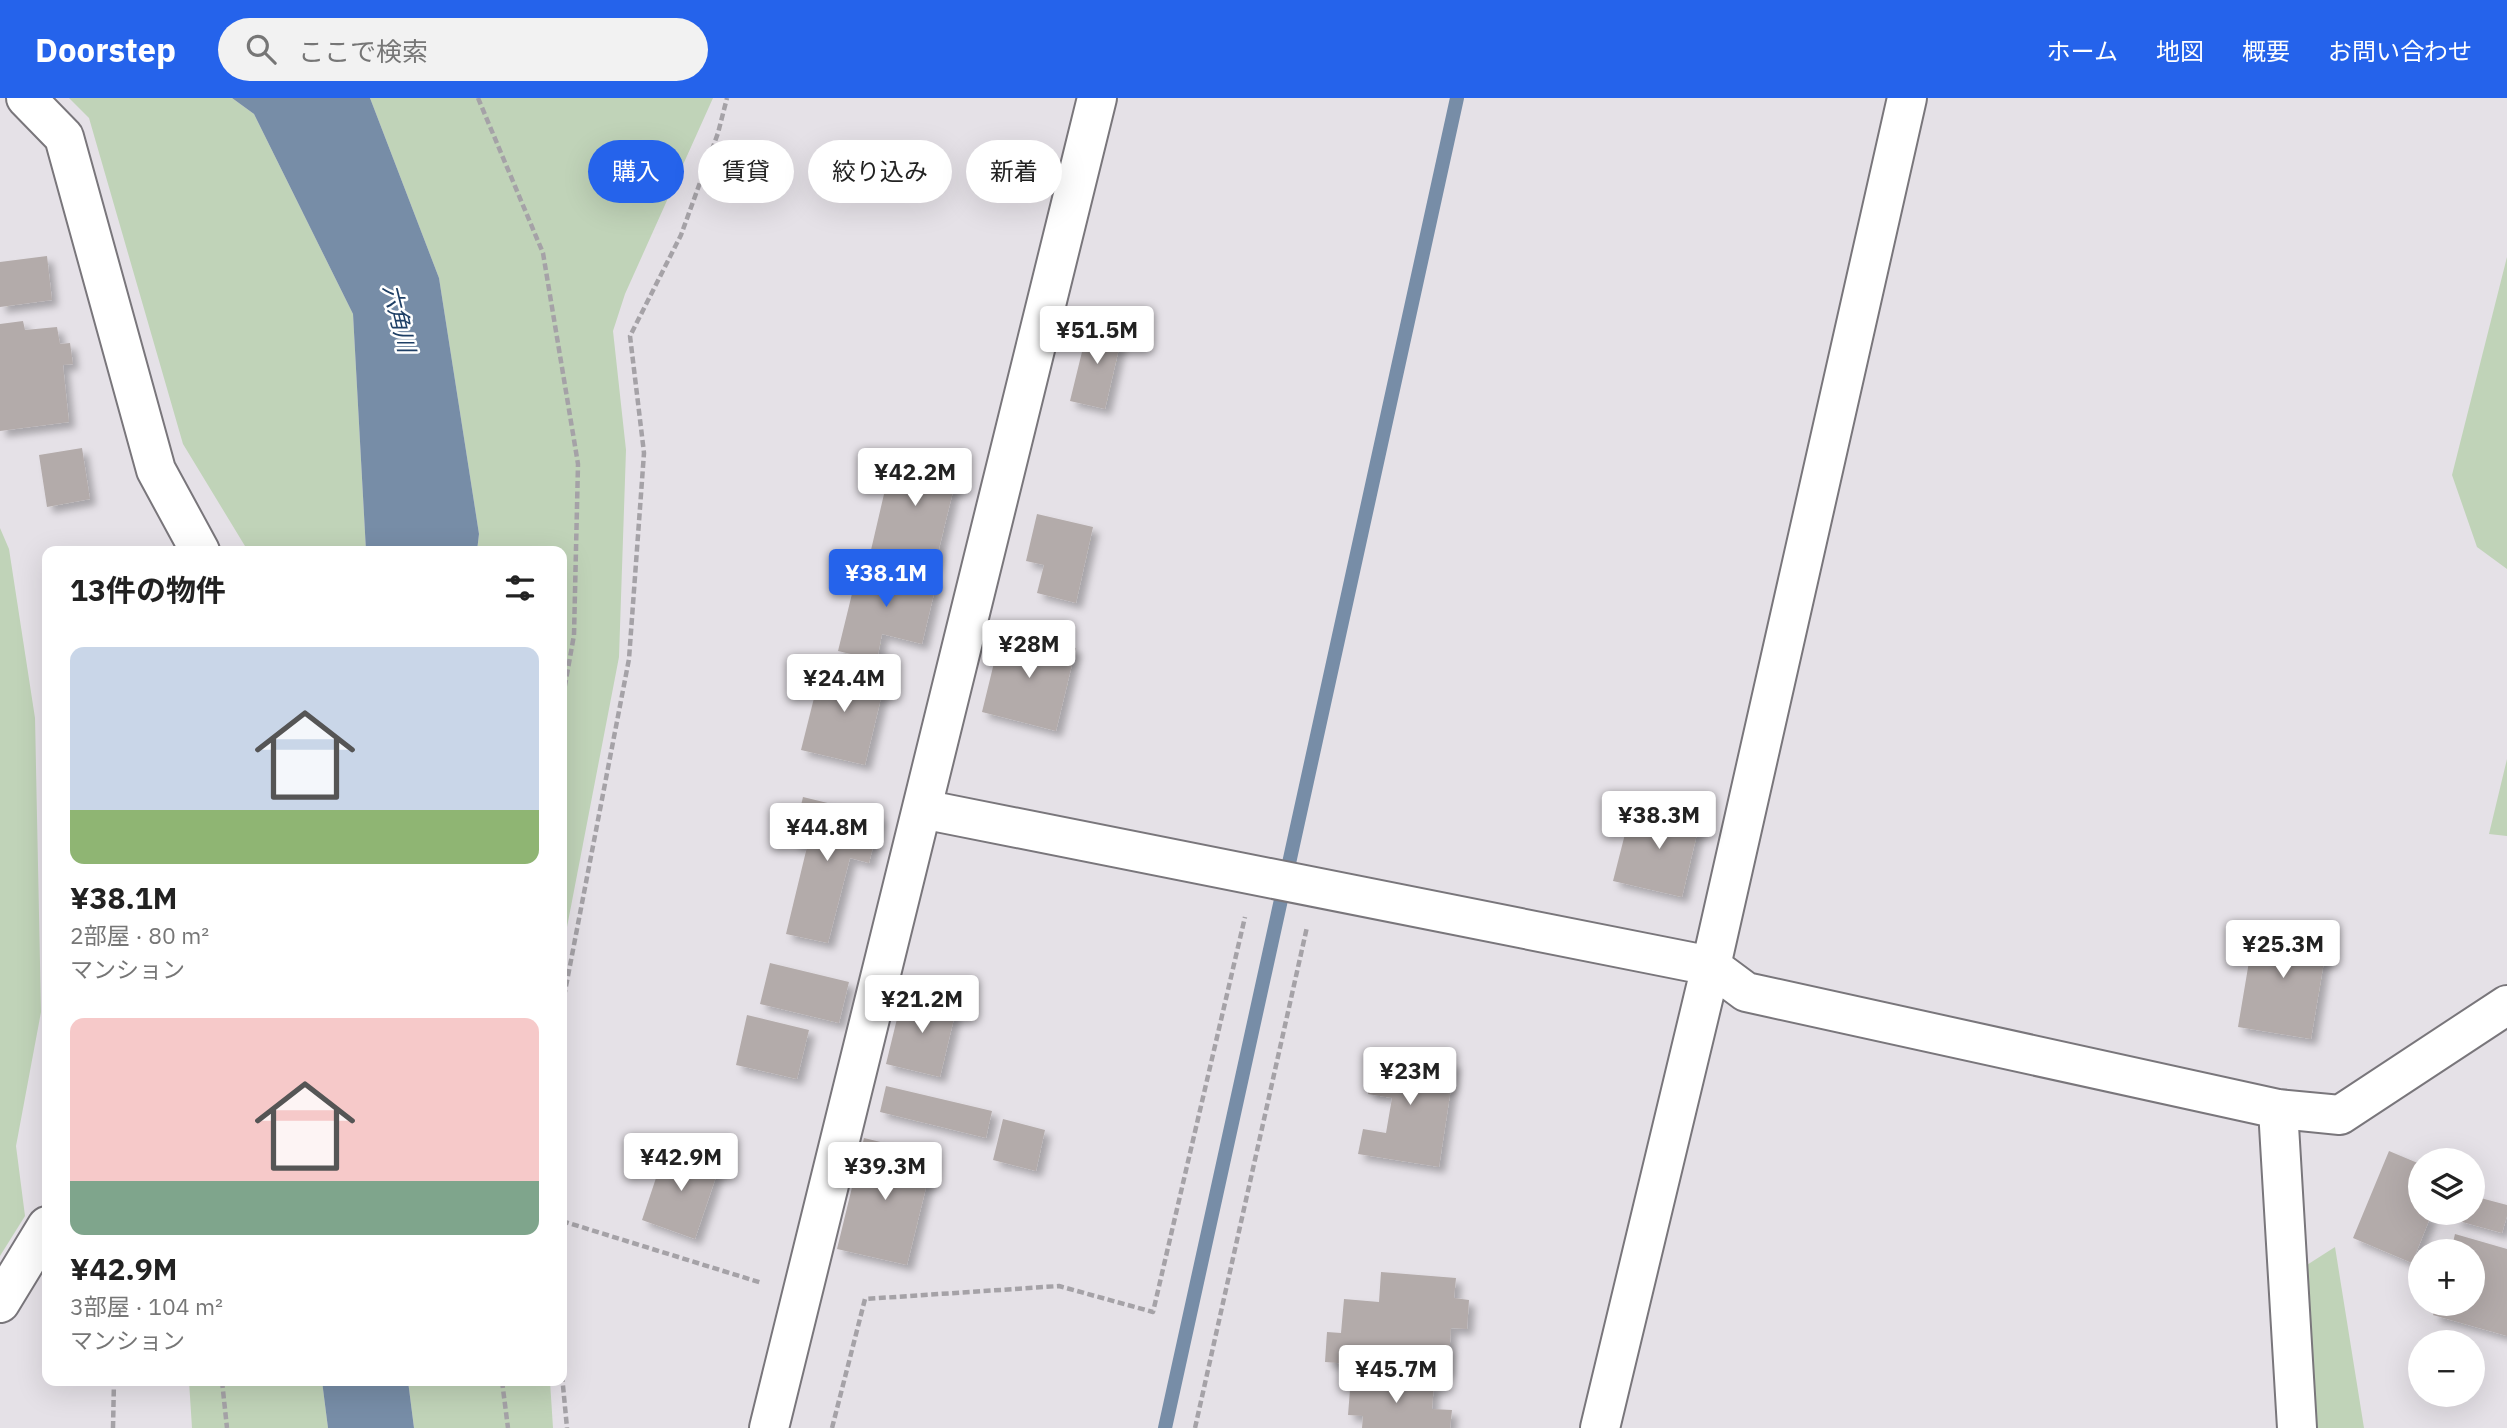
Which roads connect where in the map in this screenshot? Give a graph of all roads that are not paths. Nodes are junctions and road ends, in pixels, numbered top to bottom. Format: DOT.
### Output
graph roads {
  1 [pos="26,98"];
  2 [pos="1097,98"];
  3 [pos="1907,98"];
  4 [pos="197,546"];
  5 [pos="922,809"];
  6 [pos="1711,966"];
  7 [pos="2507,1004"];
  8 [pos="2278,1109"];
  9 [pos="42,1234"];
  10 [pos="0,1303"];
  11 [pos="769,1428"];
  12 [pos="1600,1428"];
  13 [pos="2297,1428"];
  1 -- 4 [label="street"];
  2 -- 5 [label="street"];
  3 -- 6 [label="street"];
  5 -- 6 [label="street"];
  5 -- 11 [label="street"];
  6 -- 8 [label="street"];
  6 -- 12 [label="street"];
  7 -- 8 [label="street"];
  8 -- 13 [label="street"];
  9 -- 10 [label="street"];
}
